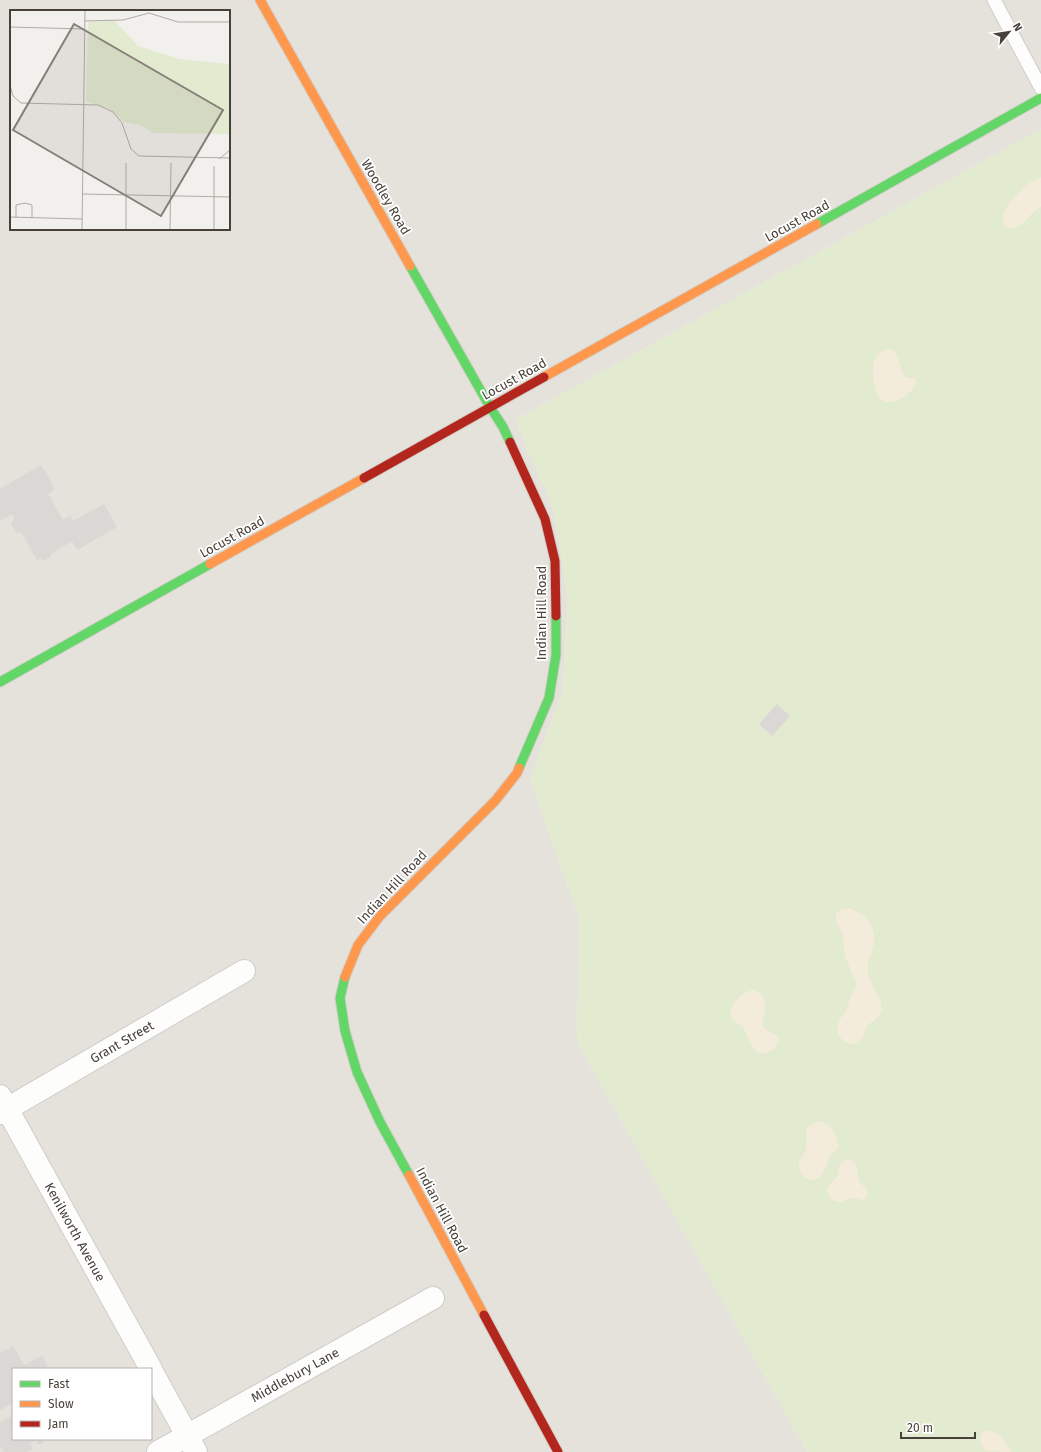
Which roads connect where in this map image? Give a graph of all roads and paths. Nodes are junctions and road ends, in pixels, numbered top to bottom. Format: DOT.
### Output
graph roads {
  1 [pos="260,0"];
  2 [pos="994,0"];
  3 [pos="1041,88"];
  4 [pos="1041,98"];
  5 [pos="490,407"];
  6 [pos="0,682"];
  7 [pos="244,971"];
  8 [pos="2,1106"];
  9 [pos="433,1298"];
  10 [pos="150,1368"];
  11 [pos="152,1371"];
  12 [pos="192,1444"];
  13 [pos="158,1452"];
  14 [pos="558,1452"];
  1 -- 5 [label="street, Woodley Road"];
  2 -- 3 [label="lane"];
  4 -- 5 [label="street, Locust Road"];
  5 -- 6 [label="street, Locust Road"];
  5 -- 14 [label="street, Indian Hill Road"];
  7 -- 8 [label="street, Grant Street"];
  8 -- 10 [label="street, Kenilworth Avenue"];
  9 -- 12 [label="street, Middlebury Lane"];
  11 -- 12 [label="street, Kenilworth Avenue"];
  12 -- 13 [label="street, Middlebury Lane"];
}
